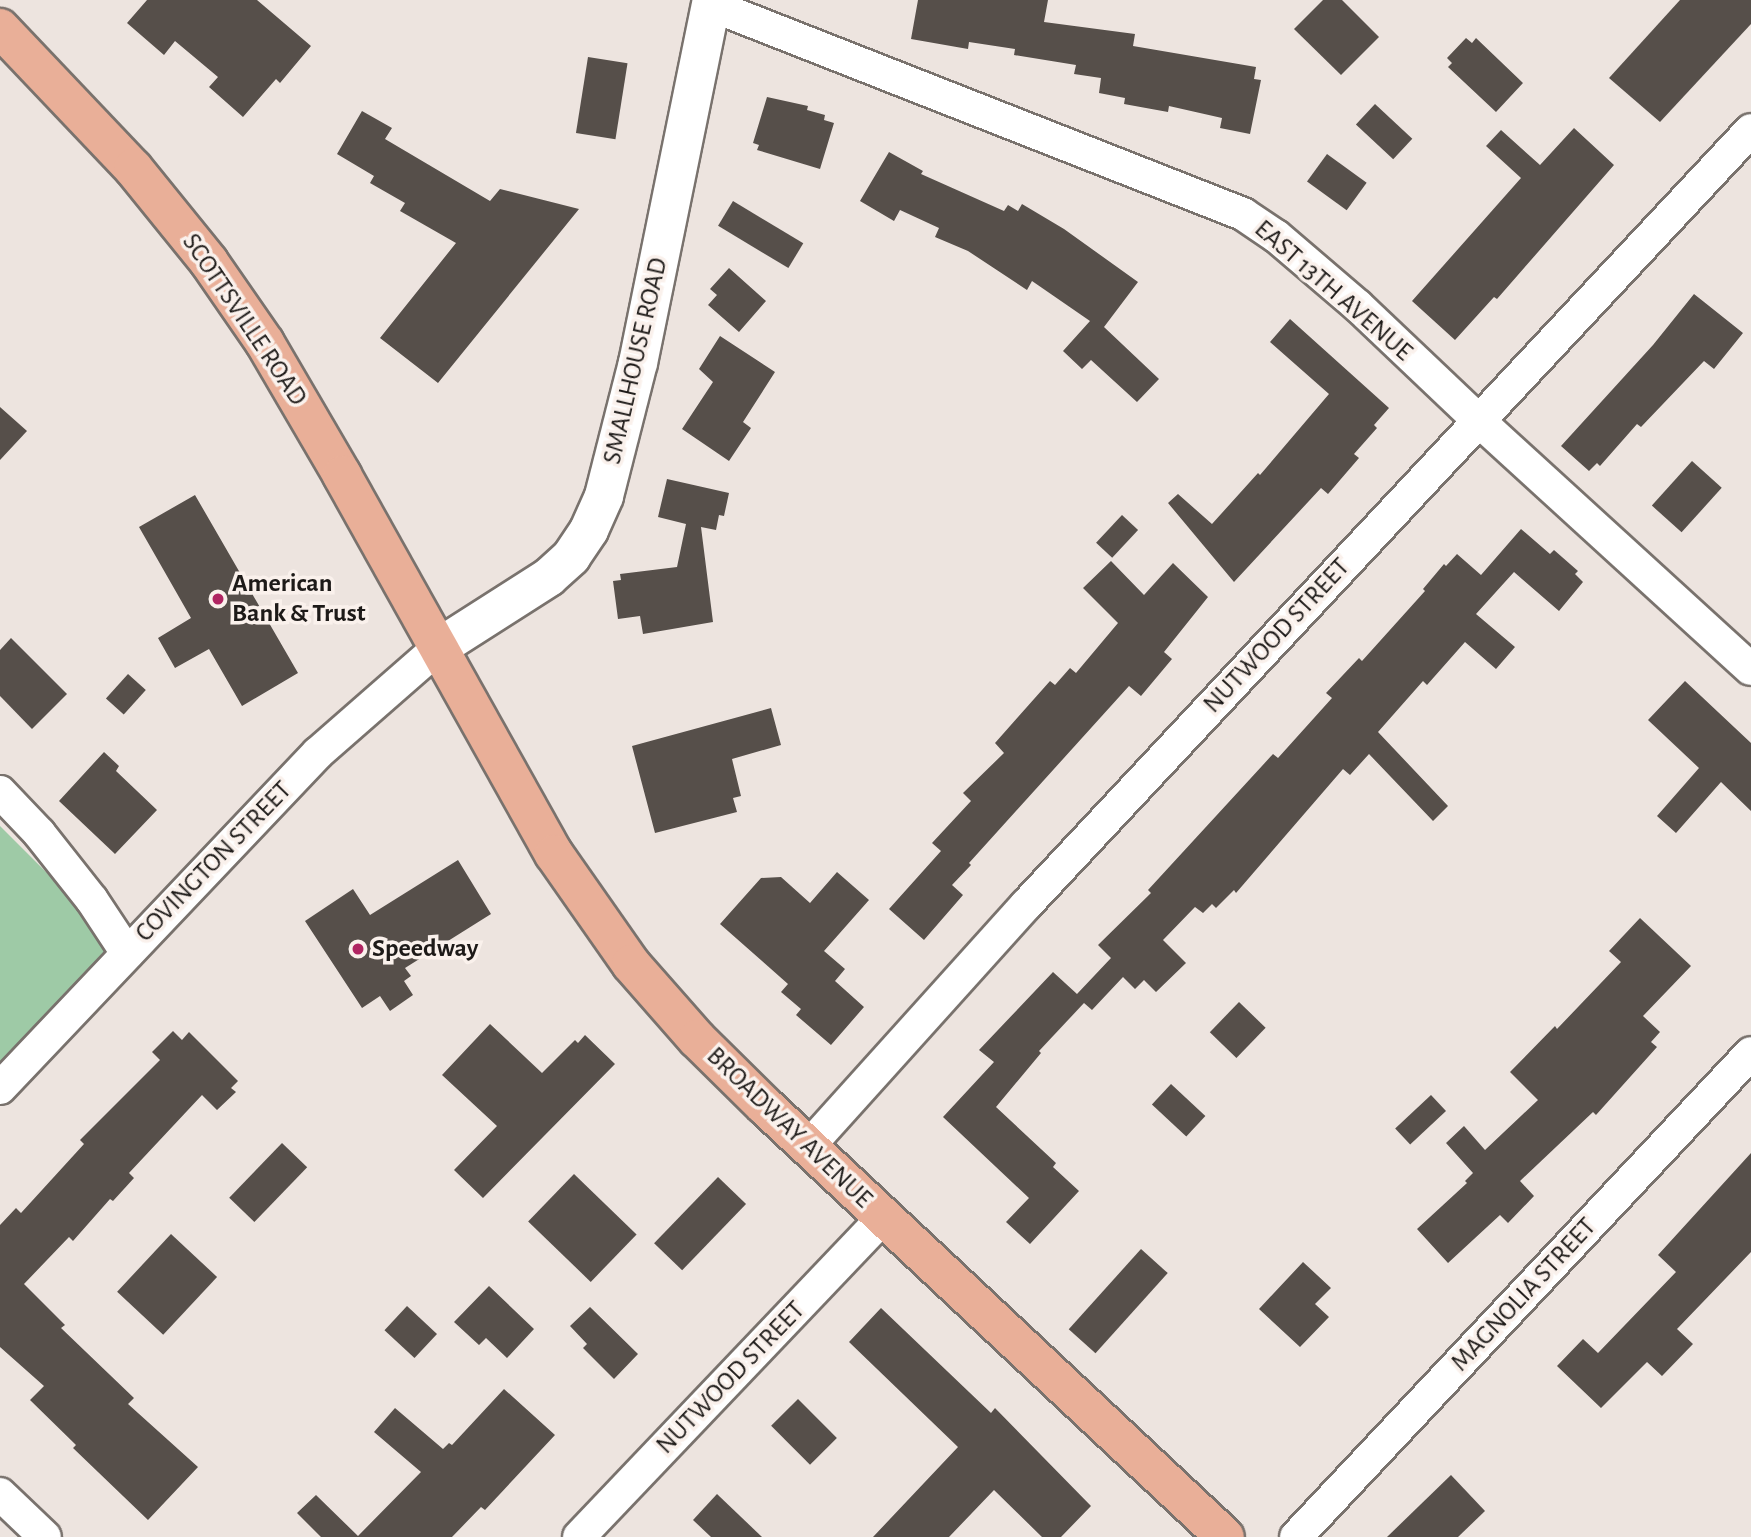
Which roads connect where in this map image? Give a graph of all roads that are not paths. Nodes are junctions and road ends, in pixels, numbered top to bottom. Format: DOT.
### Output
graph roads {
  1 [pos="712,2"];
  2 [pos="0,28"];
  3 [pos="1751,130"];
  4 [pos="1478,421"];
  5 [pos="439,648"];
  6 [pos="1751,669"];
  7 [pos="0,792"];
  8 [pos="127,953"];
  9 [pos="1751,1053"];
  10 [pos="0,1088"];
  11 [pos="808,1147"];
  12 [pos="883,1218"];
  13 [pos="0,1494"];
  14 [pos="45,1537"];
  15 [pos="579,1537"];
  16 [pos="1225,1537"];
  17 [pos="1296,1537"];
  1 -- 4 [label="street, EAST 13TH AVENUE"];
  1 -- 5 [label="street, SMALLHOUSE ROAD"];
  2 -- 5 [label="main road, SCOTTSVILLE ROAD"];
  3 -- 4 [label="street, NUTWOOD STREET"];
  4 -- 6 [label="street, EAST 13TH AVENUE"];
  4 -- 11 [label="street, NUTWOOD STREET"];
  5 -- 8 [label="street, COVINGTON STREET"];
  5 -- 11 [label="main road, BROADWAY AVENUE"];
  7 -- 8 [label="street"];
  8 -- 10 [label="street, COVINGTON STREET"];
  9 -- 17 [label="street, MAGNOLIA STREET"];
  11 -- 12 [label="main road, BROADWAY AVENUE"];
  12 -- 15 [label="street, NUTWOOD STREET"];
  12 -- 16 [label="main road, BROADWAY AVENUE"];
  13 -- 14 [label="street"];
}
